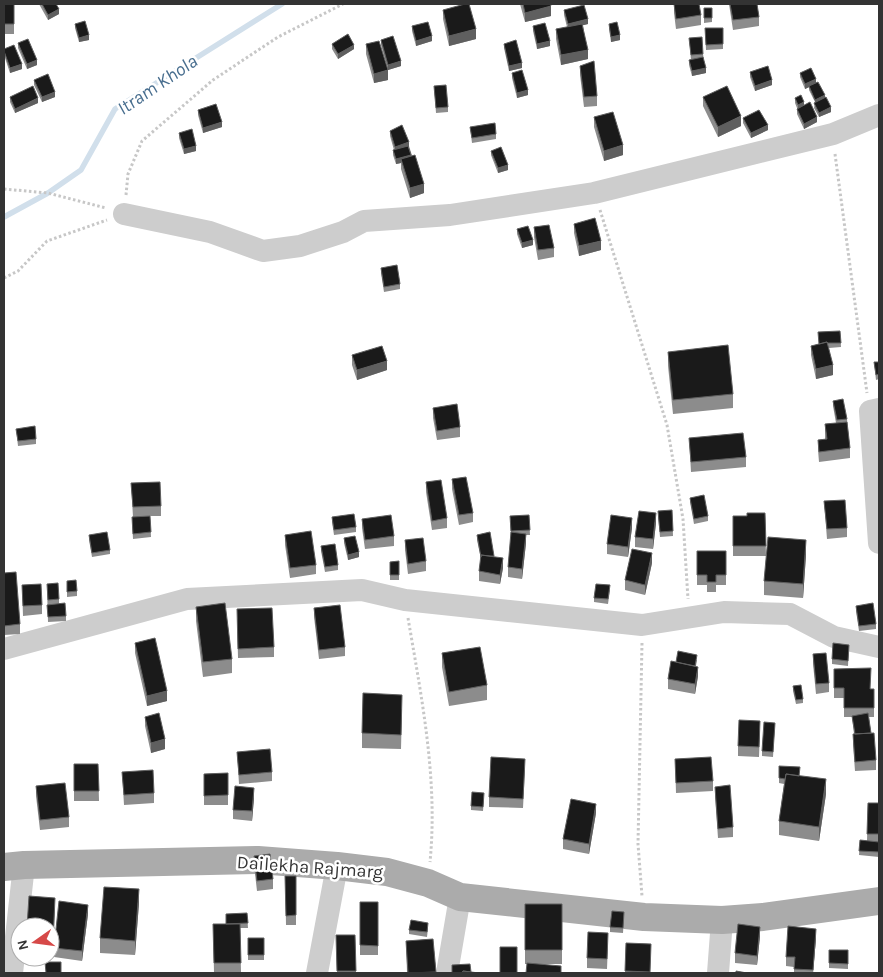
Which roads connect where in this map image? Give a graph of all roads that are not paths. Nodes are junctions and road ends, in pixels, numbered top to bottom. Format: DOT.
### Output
graph roads {
  1 [pos="879,115"];
  2 [pos="124,214"];
  3 [pos="874,410"];
  4 [pos="879,543"];
  5 [pos="879,647"];
  6 [pos="4,649"];
  7 [pos="14,866"];
  8 [pos="337,866"];
  9 [pos="460,898"];
  10 [pos="879,901"];
  11 [pos="722,920"];
  12 [pos="12,973"];
  13 [pos="318,973"];
  14 [pos="447,973"];
  15 [pos="718,973"];
  1 -- 2 [label="street"];
  3 -- 4 [label="street"];
  5 -- 6 [label="street"];
  7 -- 8 [label="main road, Dailekha Rajmarg"];
  7 -- 12 [label="street"];
  8 -- 9 [label="main road, Dailekha Rajmarg"];
  8 -- 13 [label="street"];
  9 -- 11 [label="main road, Dailekha Rajmarg"];
  9 -- 14 [label="street"];
  10 -- 11 [label="main road, Dailekha Rajmarg"];
  11 -- 15 [label="street"];
}
